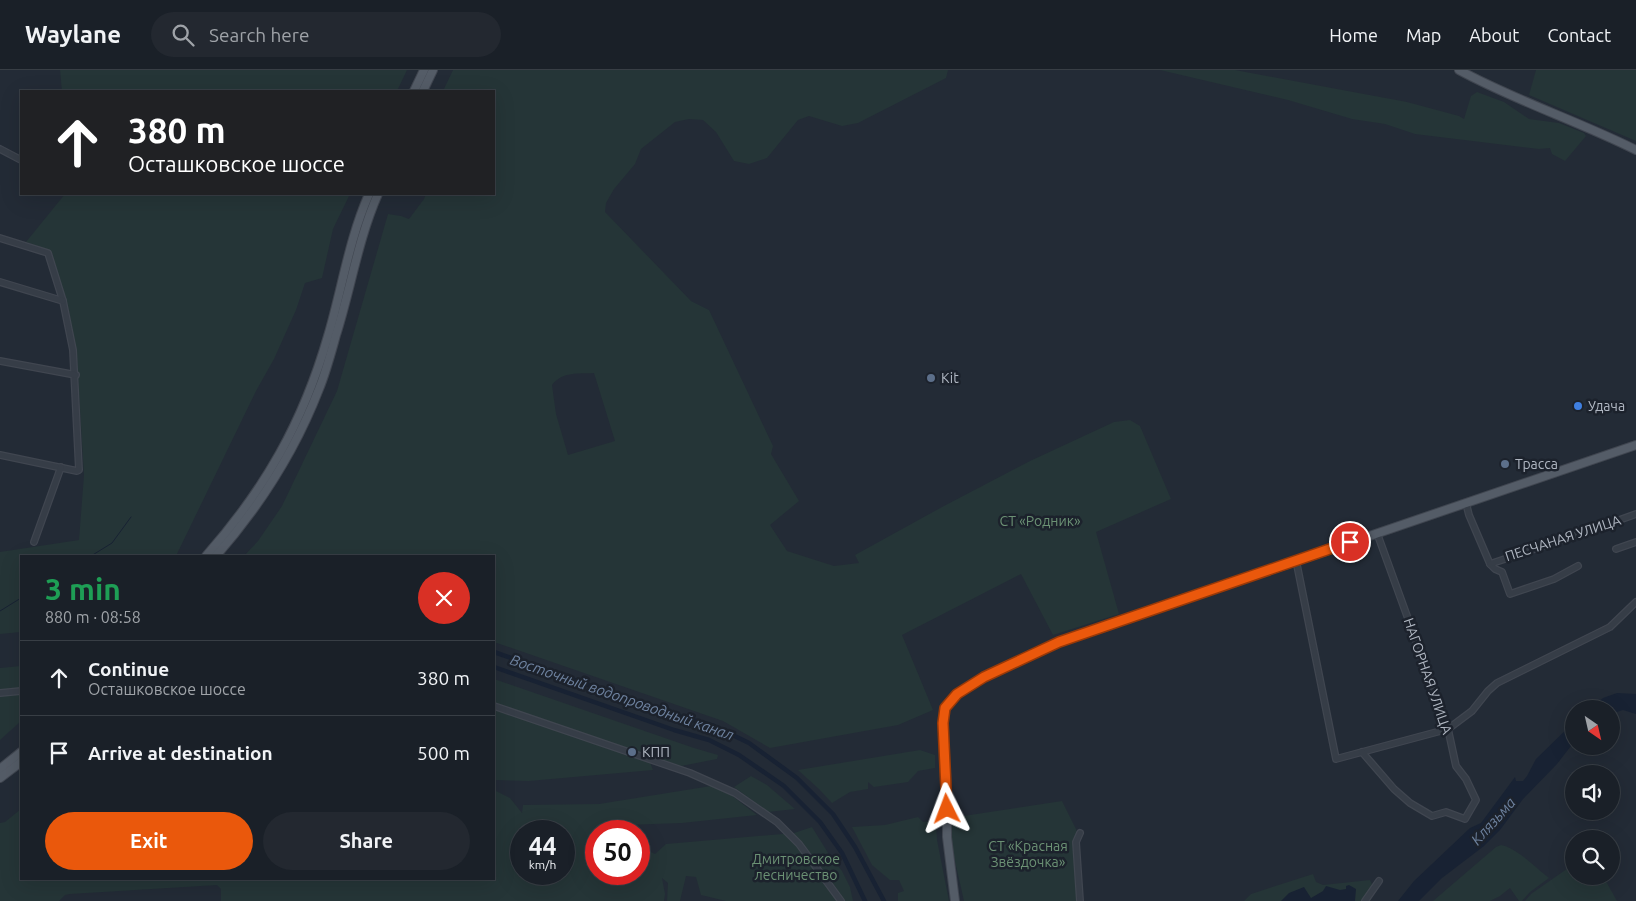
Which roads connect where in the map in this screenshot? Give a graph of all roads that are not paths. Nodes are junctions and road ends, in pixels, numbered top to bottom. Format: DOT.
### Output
graph roads {
  1 [pos="424,70"];
  2 [pos="433,70"];
  3 [pos="1460,70"];
  4 [pos="414,90"];
  5 [pos="424,90"];
  6 [pos="0,149"];
  7 [pos="1636,150"];
  8 [pos="20,159"];
  9 [pos="369,195"];
  10 [pos="378,195"];
  11 [pos="0,238"];
  12 [pos="0,282"];
  13 [pos="63,301"];
  14 [pos="0,360"];
  15 [pos="76,375"];
  16 [pos="1636,445"];
  17 [pos="0,455"];
  18 [pos="61,467"];
  19 [pos="1466,503"];
  20 [pos="1636,514"];
  21 [pos="1377,533"];
  22 [pos="34,542"];
  23 [pos="1636,542"];
  24 [pos="1616,549"];
  25 [pos="207,555"];
  26 [pos="217,555"];
  27 [pos="1296,560"];
  28 [pos="1490,564"];
  29 [pos="1578,566"];
  30 [pos="1636,602"];
  31 [pos="20,691"];
  32 [pos="0,693"];
  33 [pos="495,706"];
  34 [pos="1448,729"];
  35 [pos="1362,752"];
  36 [pos="20,753"];
  37 [pos="20,763"];
  38 [pos="0,769"];
  39 [pos="0,778"];
  40 [pos="1080,833"];
  41 [pos="1379,881"];
  42 [pos="841,901"];
  43 [pos="955,901"];
  44 [pos="1080,901"];
  45 [pos="1365,901"];
  1 -- 4 [label="main road"];
  2 -- 5 [label="main road"];
  3 -- 7 [label="main road"];
  6 -- 8 [label="street"];
  9 -- 25 [label="main road"];
  10 -- 26 [label="main road"];
  11 -- 13 [label="street"];
  12 -- 13 [label="street"];
  13 -- 15 [label="street"];
  14 -- 15 [label="street"];
  15 -- 18 [label="street"];
  16 -- 19 [label="main road"];
  17 -- 18 [label="street"];
  18 -- 22 [label="street"];
  19 -- 21 [label="main road"];
  19 -- 28 [label="street"];
  20 -- 28 [label="street, ПЕСЧАНАЯ УЛИЦА"];
  21 -- 27 [label="main road"];
  21 -- 34 [label="street, НАГОРНАЯ УЛИЦА"];
  23 -- 24 [label="street"];
  27 -- 35 [label="street"];
  27 -- 43 [label="main road"];
  28 -- 29 [label="street"];
  30 -- 34 [label="street"];
  31 -- 32 [label="street"];
  33 -- 42 [label="street"];
  34 -- 35 [label="street"];
  34 -- 35 [label="street, НАГОРНАЯ УЛИЦА"];
  36 -- 38 [label="main road"];
  37 -- 39 [label="main road"];
  40 -- 44 [label="street"];
  41 -- 45 [label="street"];
}
